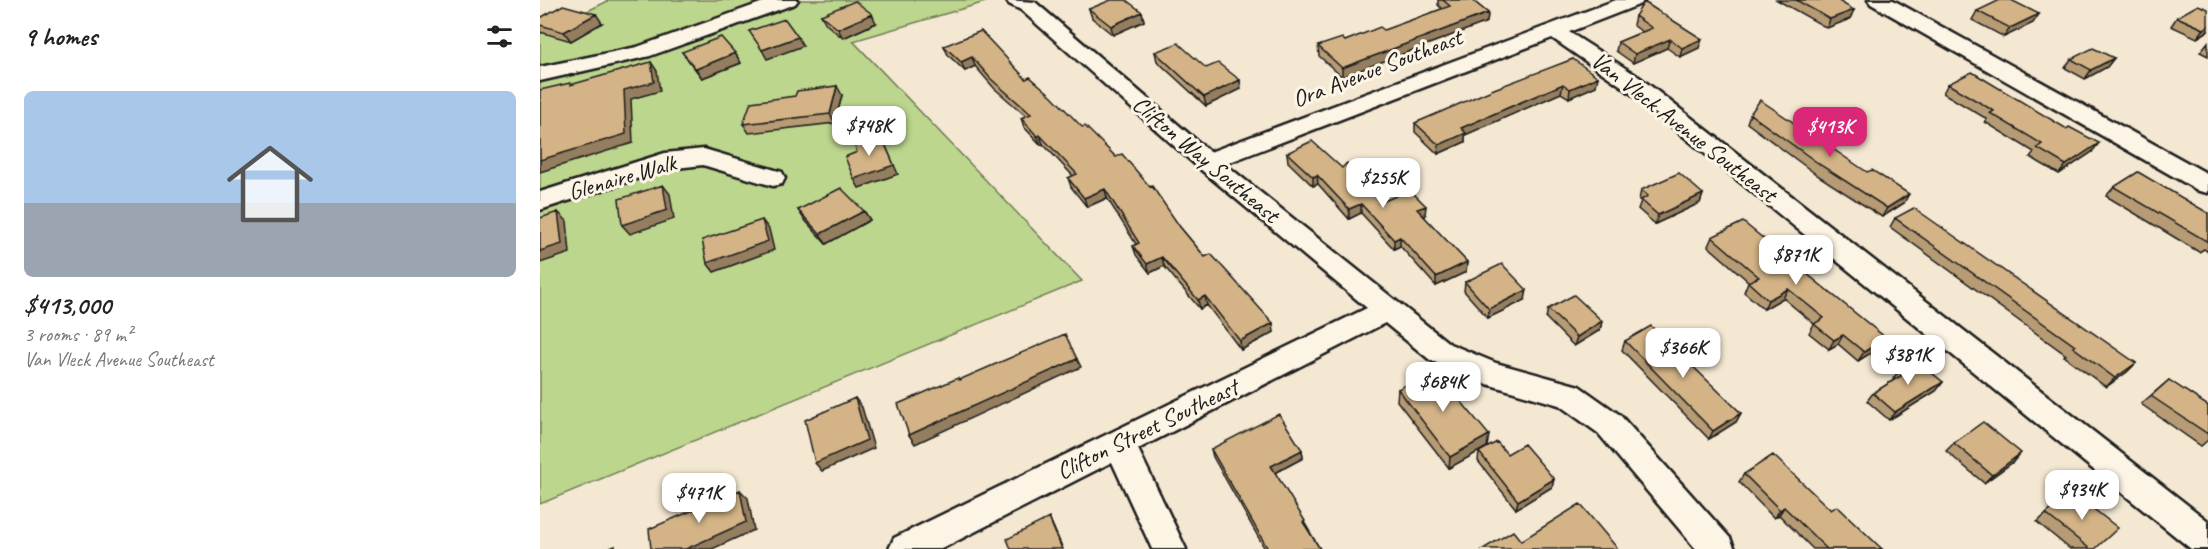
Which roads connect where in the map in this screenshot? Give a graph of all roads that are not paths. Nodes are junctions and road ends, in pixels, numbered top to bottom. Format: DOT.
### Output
graph roads {
  1 [pos="788,0"];
  2 [pos="1635,0"];
  3 [pos="1878,0"];
  4 [pos="1030,2"];
  5 [pos="1553,30"];
  6 [pos="540,74"];
  7 [pos="1207,162"];
  8 [pos="773,178"];
  9 [pos="2208,185"];
  10 [pos="540,201"];
  11 [pos="1387,310"];
  12 [pos="1119,442"];
  13 [pos="2208,542"];
  14 [pos="906,549"];
  15 [pos="1169,549"];
  16 [pos="1718,549"];
  1 -- 6 [label="street"];
  2 -- 5 [label="street, Ora Avenue Southeast"];
  3 -- 9 [label="street"];
  4 -- 7 [label="street, Clifton Way Southeast"];
  5 -- 7 [label="street, Ora Avenue Southeast"];
  5 -- 13 [label="street, Van Vleck Avenue Southeast"];
  7 -- 11 [label="street, Clifton Way Southeast"];
  8 -- 10 [label="street, Glenaire Walk"];
  11 -- 12 [label="street, Clifton Street Southeast"];
  11 -- 16 [label="street, Clifton Way Southeast"];
  12 -- 14 [label="street, Clifton Street Southeast"];
  12 -- 15 [label="street"];
}
